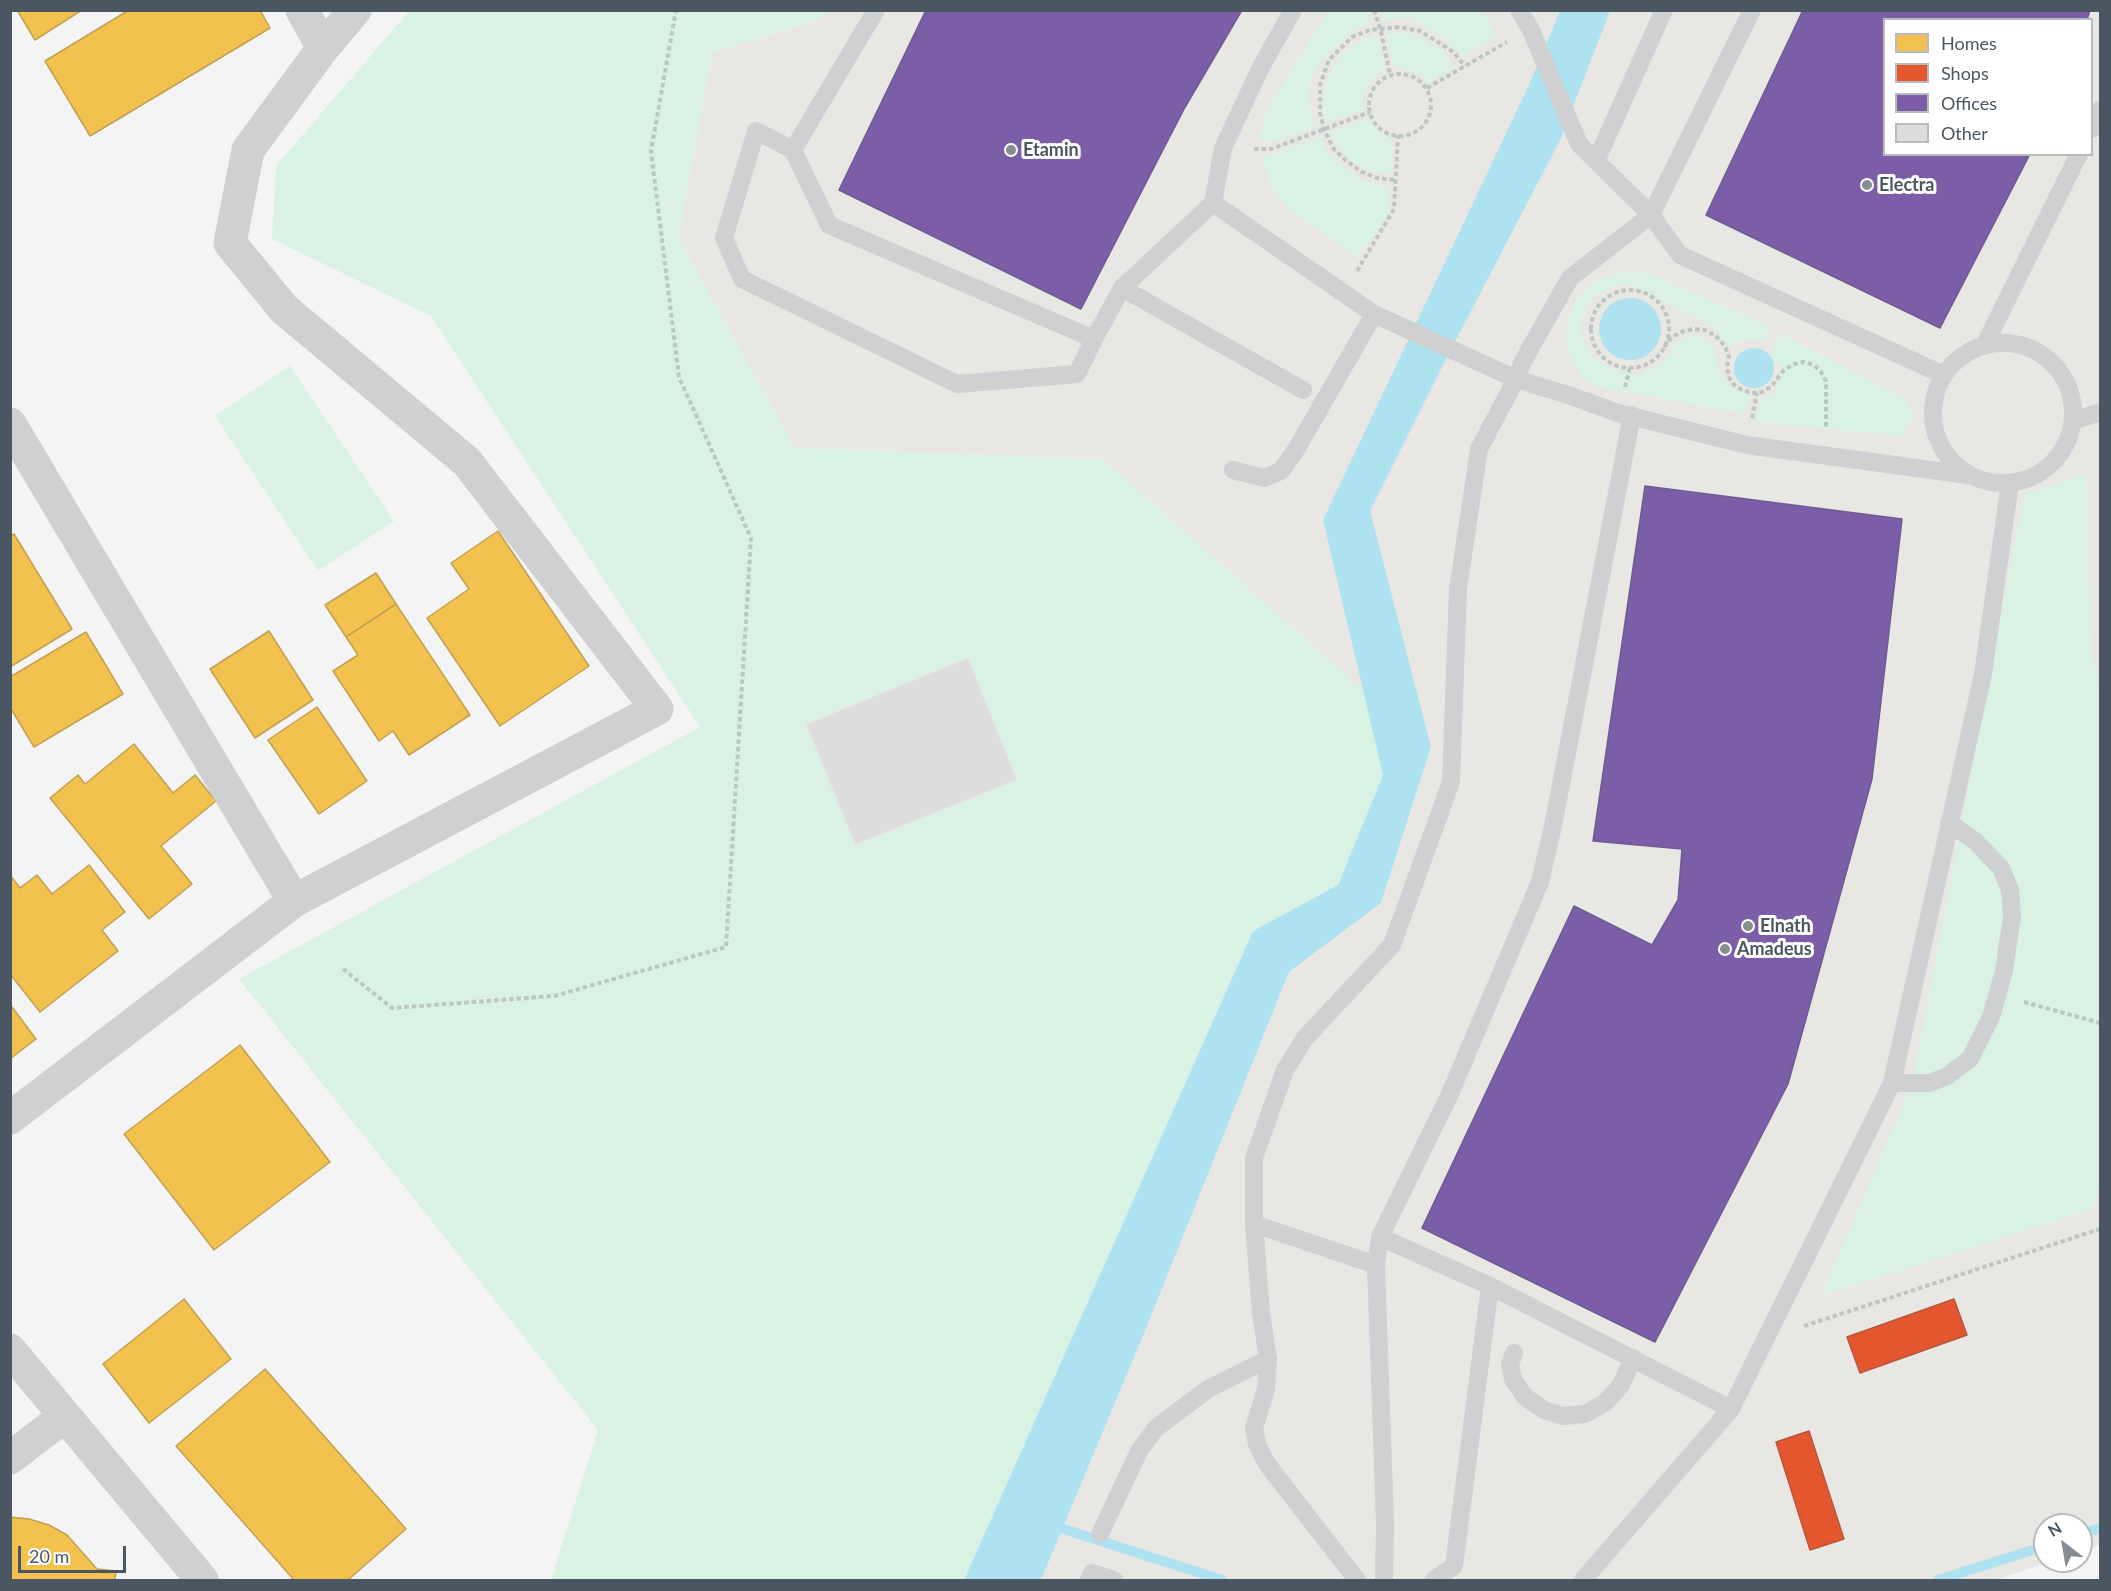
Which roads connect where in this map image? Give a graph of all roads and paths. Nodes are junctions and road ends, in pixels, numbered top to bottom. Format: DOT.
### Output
graph roads {
  1 [pos="302,10"];
  2 [pos="355,10"];
  3 [pos="676,10"];
  4 [pos="876,10"];
  5 [pos="1293,10"];
  6 [pos="1374,10"];
  7 [pos="1519,10"];
  8 [pos="1664,10"];
  9 [pos="1752,10"];
  10 [pos="1530,28"];
  11 [pos="1381,31"];
  12 [pos="323,48"];
  13 [pos="1465,66"];
  14 [pos="1390,75"];
  15 [pos="1427,88"];
  16 [pos="2100,110"];
  17 [pos="1370,112"];
  18 [pos="2093,125"];
  19 [pos="1324,129"];
  20 [pos="1398,135"];
  21 [pos="1223,148"];
  22 [pos="793,150"];
  23 [pos="2078,156"];
  24 [pos="1596,161"];
  25 [pos="1395,180"];
  26 [pos="1213,203"];
  27 [pos="1651,215"];
  28 [pos="1122,288"];
  29 [pos="1343,294"];
  30 [pos="1374,314"];
  31 [pos="1094,339"];
  32 [pos="1984,346"];
  33 [pos="1664,347"];
  34 [pos="1944,375"];
  35 [pos="1516,380"];
  36 [pos="1303,390"];
  37 [pos="2100,412"];
  38 [pos="1632,416"];
  39 [pos="2073,421"];
  40 [pos="10,424"];
  41 [pos="1826,456"];
  42 [pos="1233,470"];
  43 [pos="1968,475"];
  44 [pos="2010,483"];
  45 [pos="1949,823"];
  46 [pos="294,901"];
  47 [pos="343,969"];
  48 [pos="1892,1083"];
  49 [pos="10,1118"];
  50 [pos="1254,1224"];
  51 [pos="2100,1228"];
  52 [pos="1380,1237"];
  53 [pos="1376,1265"];
  54 [pos="1490,1286"];
  55 [pos="1766,1339"];
  56 [pos="10,1350"];
  57 [pos="1514,1353"];
  58 [pos="1633,1358"];
  59 [pos="1268,1359"];
  60 [pos="1731,1409"];
  61 [pos="65,1416"];
  62 [pos="10,1458"];
  63 [pos="1100,1534"];
  64 [pos="202,1581"];
  65 [pos="1089,1581"];
  66 [pos="1114,1581"];
  67 [pos="1357,1581"];
  68 [pos="1384,1581"];
  69 [pos="1434,1581"];
  70 [pos="1583,1581"];
  1 -- 12 [label="street"];
  2 -- 12 [label="street"];
  3 -- 47 [label="path"];
  4 -- 22 [label="lane"];
  5 -- 21 [label="lane"];
  6 -- 11 [label="path"];
  7 -- 10 [label="lane"];
  8 -- 24 [label="lane"];
  9 -- 27 [label="lane"];
  10 -- 13 [label="path"];
  10 -- 24 [label="lane"];
  11 -- 13 [label="path"];
  11 -- 14 [label="path"];
  11 -- 19 [label="path"];
  12 -- 46 [label="street"];
  13 -- 15 [label="path"];
  14 -- 15 [label="path"];
  14 -- 17 [label="path"];
  15 -- 20 [label="path"];
  16 -- 18 [label="lane"];
  17 -- 19 [label="path"];
  17 -- 20 [label="path"];
  19 -- 21 [label="path"];
  19 -- 25 [label="path"];
  20 -- 25 [label="path"];
  21 -- 26 [label="lane"];
  22 -- 31 [label="lane"];
  22 -- 31 [label="lane"];
  23 -- 32 [label="lane"];
  24 -- 27 [label="lane"];
  25 -- 29 [label="path"];
  26 -- 28 [label="lane"];
  26 -- 29 [label="lane"];
  27 -- 34 [label="lane"];
  27 -- 35 [label="lane"];
  28 -- 31 [label="lane"];
  28 -- 36 [label="lane"];
  29 -- 30 [label="lane"];
  30 -- 35 [label="lane"];
  30 -- 42 [label="lane"];
  32 -- 34 [label="lane"];
  32 -- 39 [label="lane"];
  33 -- 33 [label="path"];
  33 -- 41 [label="path"];
  34 -- 43 [label="lane"];
  35 -- 38 [label="lane"];
  35 -- 50 [label="lane"];
  37 -- 39 [label="lane"];
  38 -- 41 [label="lane"];
  38 -- 52 [label="lane"];
  39 -- 44 [label="lane"];
  40 -- 46 [label="street"];
  41 -- 43 [label="lane"];
  43 -- 44 [label="lane"];
  44 -- 45 [label="lane"];
  45 -- 48 [label="lane"];
  45 -- 48 [label="lane"];
  46 -- 49 [label="street"];
  48 -- 55 [label="lane"];
  50 -- 53 [label="lane"];
  50 -- 59 [label="lane"];
  51 -- 55 [label="path"];
  52 -- 53 [label="lane"];
  52 -- 54 [label="lane"];
  53 -- 68 [label="lane"];
  54 -- 58 [label="lane"];
  54 -- 69 [label="lane"];
  55 -- 60 [label="lane"];
  56 -- 61 [label="street"];
  57 -- 58 [label="lane"];
  58 -- 60 [label="lane"];
  59 -- 63 [label="lane"];
  59 -- 67 [label="lane"];
  60 -- 70 [label="lane"];
  61 -- 62 [label="street"];
  61 -- 64 [label="street"];
  65 -- 66 [label="lane"];
}
